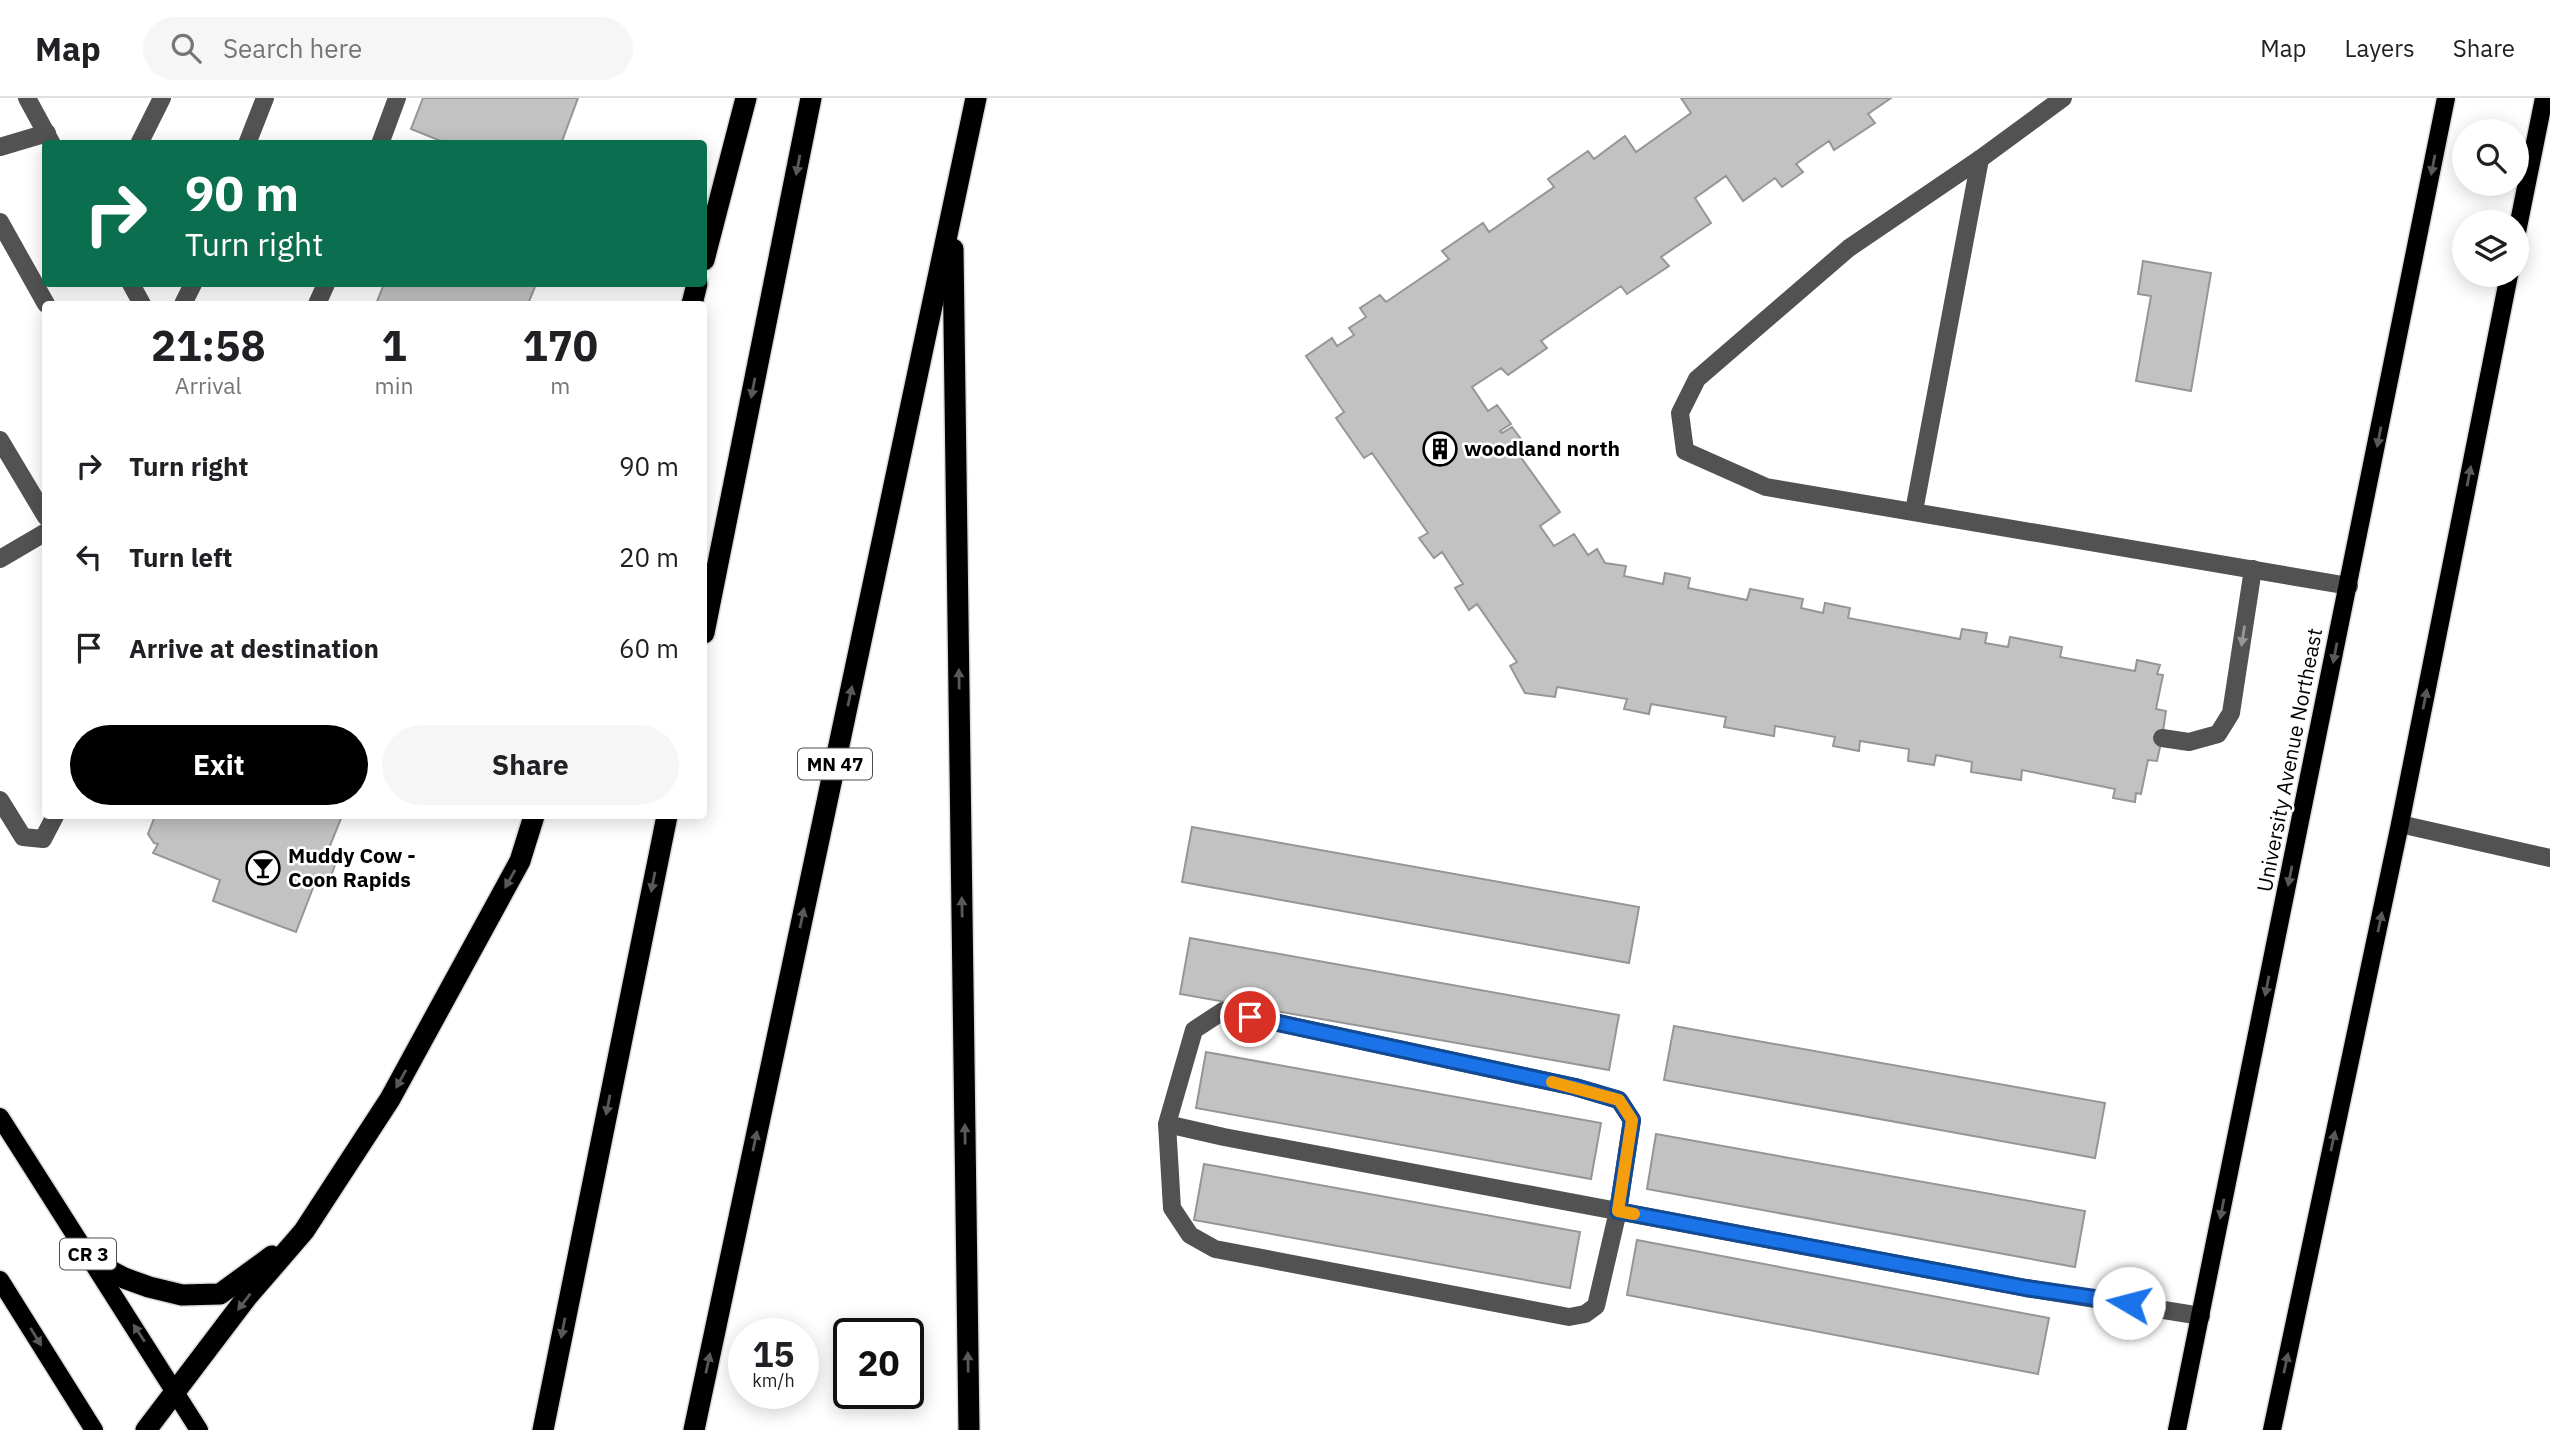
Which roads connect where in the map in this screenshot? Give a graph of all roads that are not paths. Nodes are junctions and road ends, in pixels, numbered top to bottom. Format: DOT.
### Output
graph roads {
  1 [pos="27,98"];
  2 [pos="162,98"];
  3 [pos="265,98"];
  4 [pos="397,98"];
  5 [pos="746,98"];
  6 [pos="811,98"];
  7 [pos="976,98"];
  8 [pos="2063,98"];
  9 [pos="2446,98"];
  10 [pos="2544,98"];
  11 [pos="50,138"];
  12 [pos="141,140"];
  13 [pos="249,140"];
  14 [pos="381,140"];
  15 [pos="0,147"];
  16 [pos="1980,159"];
  17 [pos="2521,210"];
  18 [pos="953,211"];
  19 [pos="0,222"];
  20 [pos="707,248"];
  21 [pos="2507,287"];
  22 [pos="44,301"];
  23 [pos="0,440"];
  24 [pos="42,510"];
  25 [pos="1914,510"];
  26 [pos="42,534"];
  27 [pos="0,559"];
  28 [pos="2253,569"];
  29 [pos="2348,586"];
  30 [pos="707,618"];
  31 [pos="2162,738"];
  32 [pos="0,800"];
  33 [pos="54,819"];
  34 [pos="533,819"];
  35 [pos="666,819"];
  36 [pos="2400,824"];
  37 [pos="2550,858"];
  38 [pos="0,1117"];
  39 [pos="1167,1124"];
  40 [pos="1618,1211"];
  41 [pos="304,1231"];
  42 [pos="92,1261"];
  43 [pos="0,1280"];
  44 [pos="2201,1316"];
  45 [pos="175,1390"];
  46 [pos="94,1430"];
  47 [pos="146,1430"];
  48 [pos="199,1430"];
  49 [pos="543,1430"];
  50 [pos="694,1430"];
  51 [pos="969,1430"];
  52 [pos="2177,1430"];
  53 [pos="2272,1430"];
  1 -- 11 [label="street"];
  2 -- 12 [label="street"];
  3 -- 13 [label="street"];
  4 -- 14 [label="street"];
  5 -- 20 [label="highway"];
  6 -- 30 [label="highway, one-way"];
  7 -- 18 [label="highway, MN 47"];
  8 -- 16 [label="street"];
  9 -- 29 [label="main road, University Avenue Northeast, one-way"];
  10 -- 17 [label="main road"];
  11 -- 15 [label="street"];
  16 -- 25 [label="street"];
  16 -- 25 [label="street"];
  50 -- 18 [label="highway, MN 47, one-way"];
  51 -- 18 [label="highway, one-way"];
  19 -- 22 [label="street"];
  36 -- 21 [label="main road, one-way"];
  23 -- 24 [label="street"];
  25 -- 28 [label="street"];
  26 -- 27 [label="street"];
  28 -- 29 [label="street"];
  28 -- 31 [label="street, one-way"];
  29 -- 44 [label="main road, University Avenue Northeast, one-way"];
  32 -- 33 [label="street"];
  34 -- 41 [label="highway, one-way"];
  35 -- 49 [label="highway, one-way"];
  36 -- 37 [label="street"];
  53 -- 36 [label="main road, one-way"];
  38 -- 42 [label="main road, CR 3"];
  39 -- 40 [label="street"];
  39 -- 40 [label="street"];
  39 -- 40 [label="street"];
  40 -- 44 [label="street"];
  41 -- 42 [label="highway"];
  41 -- 45 [label="highway, one-way"];
  45 -- 42 [label="main road, CR 3, one-way"];
  43 -- 46 [label="main road, one-way"];
  44 -- 52 [label="main road, University Avenue Northeast"];
  45 -- 47 [label="highway"];
  45 -- 48 [label="main road"];
}
